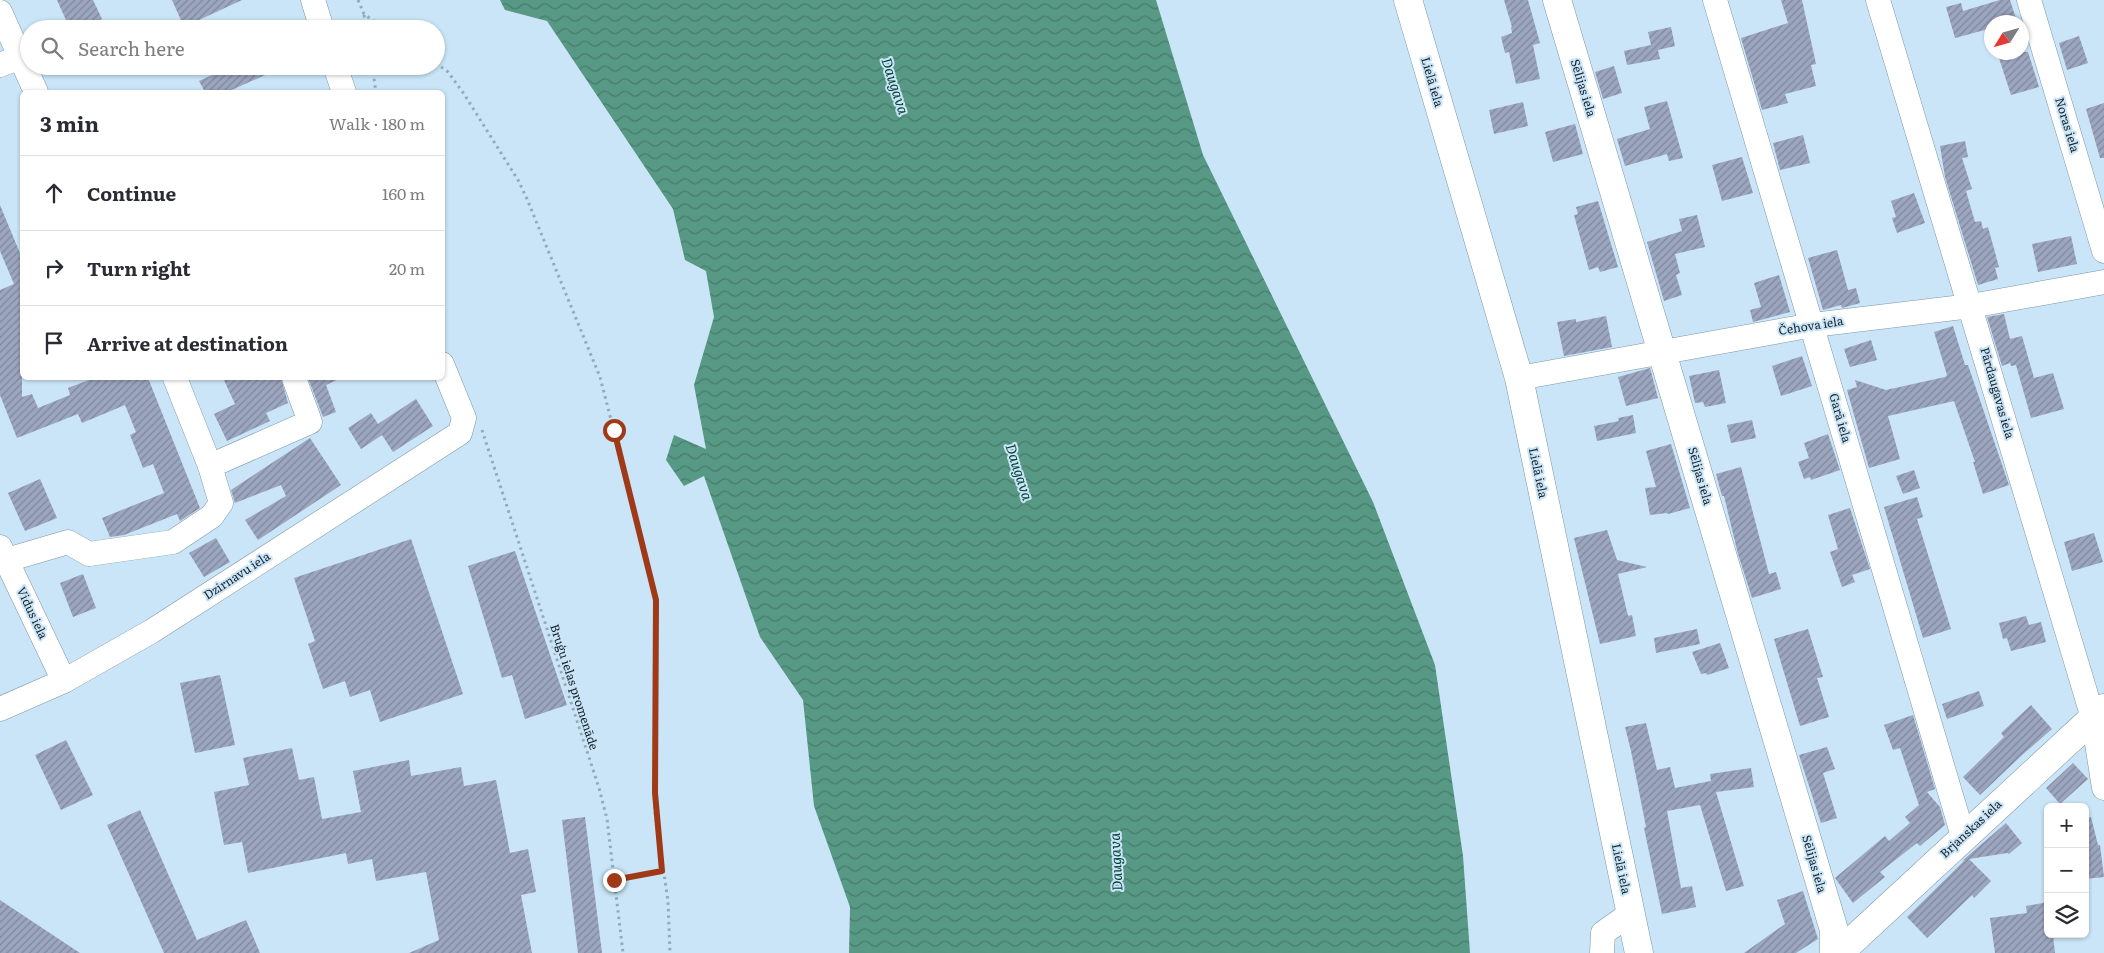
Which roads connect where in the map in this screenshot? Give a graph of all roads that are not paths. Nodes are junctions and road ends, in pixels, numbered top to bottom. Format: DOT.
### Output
graph roads {
  1 [pos="313,0"];
  2 [pos="1408,0"];
  3 [pos="1557,0"];
  4 [pos="1715,0"];
  5 [pos="1878,0"];
  6 [pos="2029,0"];
  7 [pos="0,12"];
  8 [pos="319,20"];
  9 [pos="10,61"];
  10 [pos="20,73"];
  11 [pos="22,75"];
  12 [pos="338,75"];
  13 [pos="34,90"];
  14 [pos="343,90"];
  15 [pos="2104,251"];
  16 [pos="2104,282"];
  17 [pos="1971,306"];
  18 [pos="1812,325"];
  19 [pos="1663,352"];
  20 [pos="445,371"];
  21 [pos="1518,378"];
  22 [pos="176,380"];
  23 [pos="295,380"];
  24 [pos="210,466"];
  25 [pos="3,553"];
  26 [pos="64,681"];
  27 [pos="0,709"];
  28 [pos="2098,713"];
  29 [pos="2104,788"];
  30 [pos="1963,836"];
  31 [pos="1630,914"];
  32 [pos="1602,953"];
  33 [pos="1639,953"];
  34 [pos="1834,953"];
  35 [pos="1839,953"];
  1 -- 8 [label="street"];
  2 -- 21 [label="main road, Lielā iela"];
  3 -- 19 [label="main road, Sēlijas iela"];
  4 -- 18 [label="street, Garā iela"];
  5 -- 17 [label="street, Pārdaugavas iela"];
  6 -- 15 [label="street, Noras iela"];
  7 -- 9 [label="street"];
  9 -- 10 [label="street"];
  11 -- 13 [label="street"];
  12 -- 14 [label="street"];
  16 -- 17 [label="street, Čehova iela"];
  17 -- 18 [label="street, Čehova iela"];
  17 -- 28 [label="street, Pārdaugavas iela"];
  18 -- 19 [label="street, Čehova iela"];
  18 -- 30 [label="street, Garā iela"];
  19 -- 21 [label="street, Čehova iela"];
  19 -- 34 [label="main road, Sēlijas iela"];
  20 -- 26 [label="street, Dzirnavu iela"];
  21 -- 31 [label="main road, Lielā iela"];
  22 -- 24 [label="street"];
  23 -- 24 [label="street"];
  24 -- 25 [label="street"];
  25 -- 26 [label="street, Vidus iela"];
  26 -- 27 [label="street, Dzirnavu iela"];
  28 -- 29 [label="street, Pārdaugavas iela"];
  28 -- 30 [label="main road, Brjanskas iela"];
  30 -- 35 [label="main road, Brjanskas iela"];
  31 -- 32 [label="street"];
  31 -- 33 [label="main road, Lielā iela"];
}
